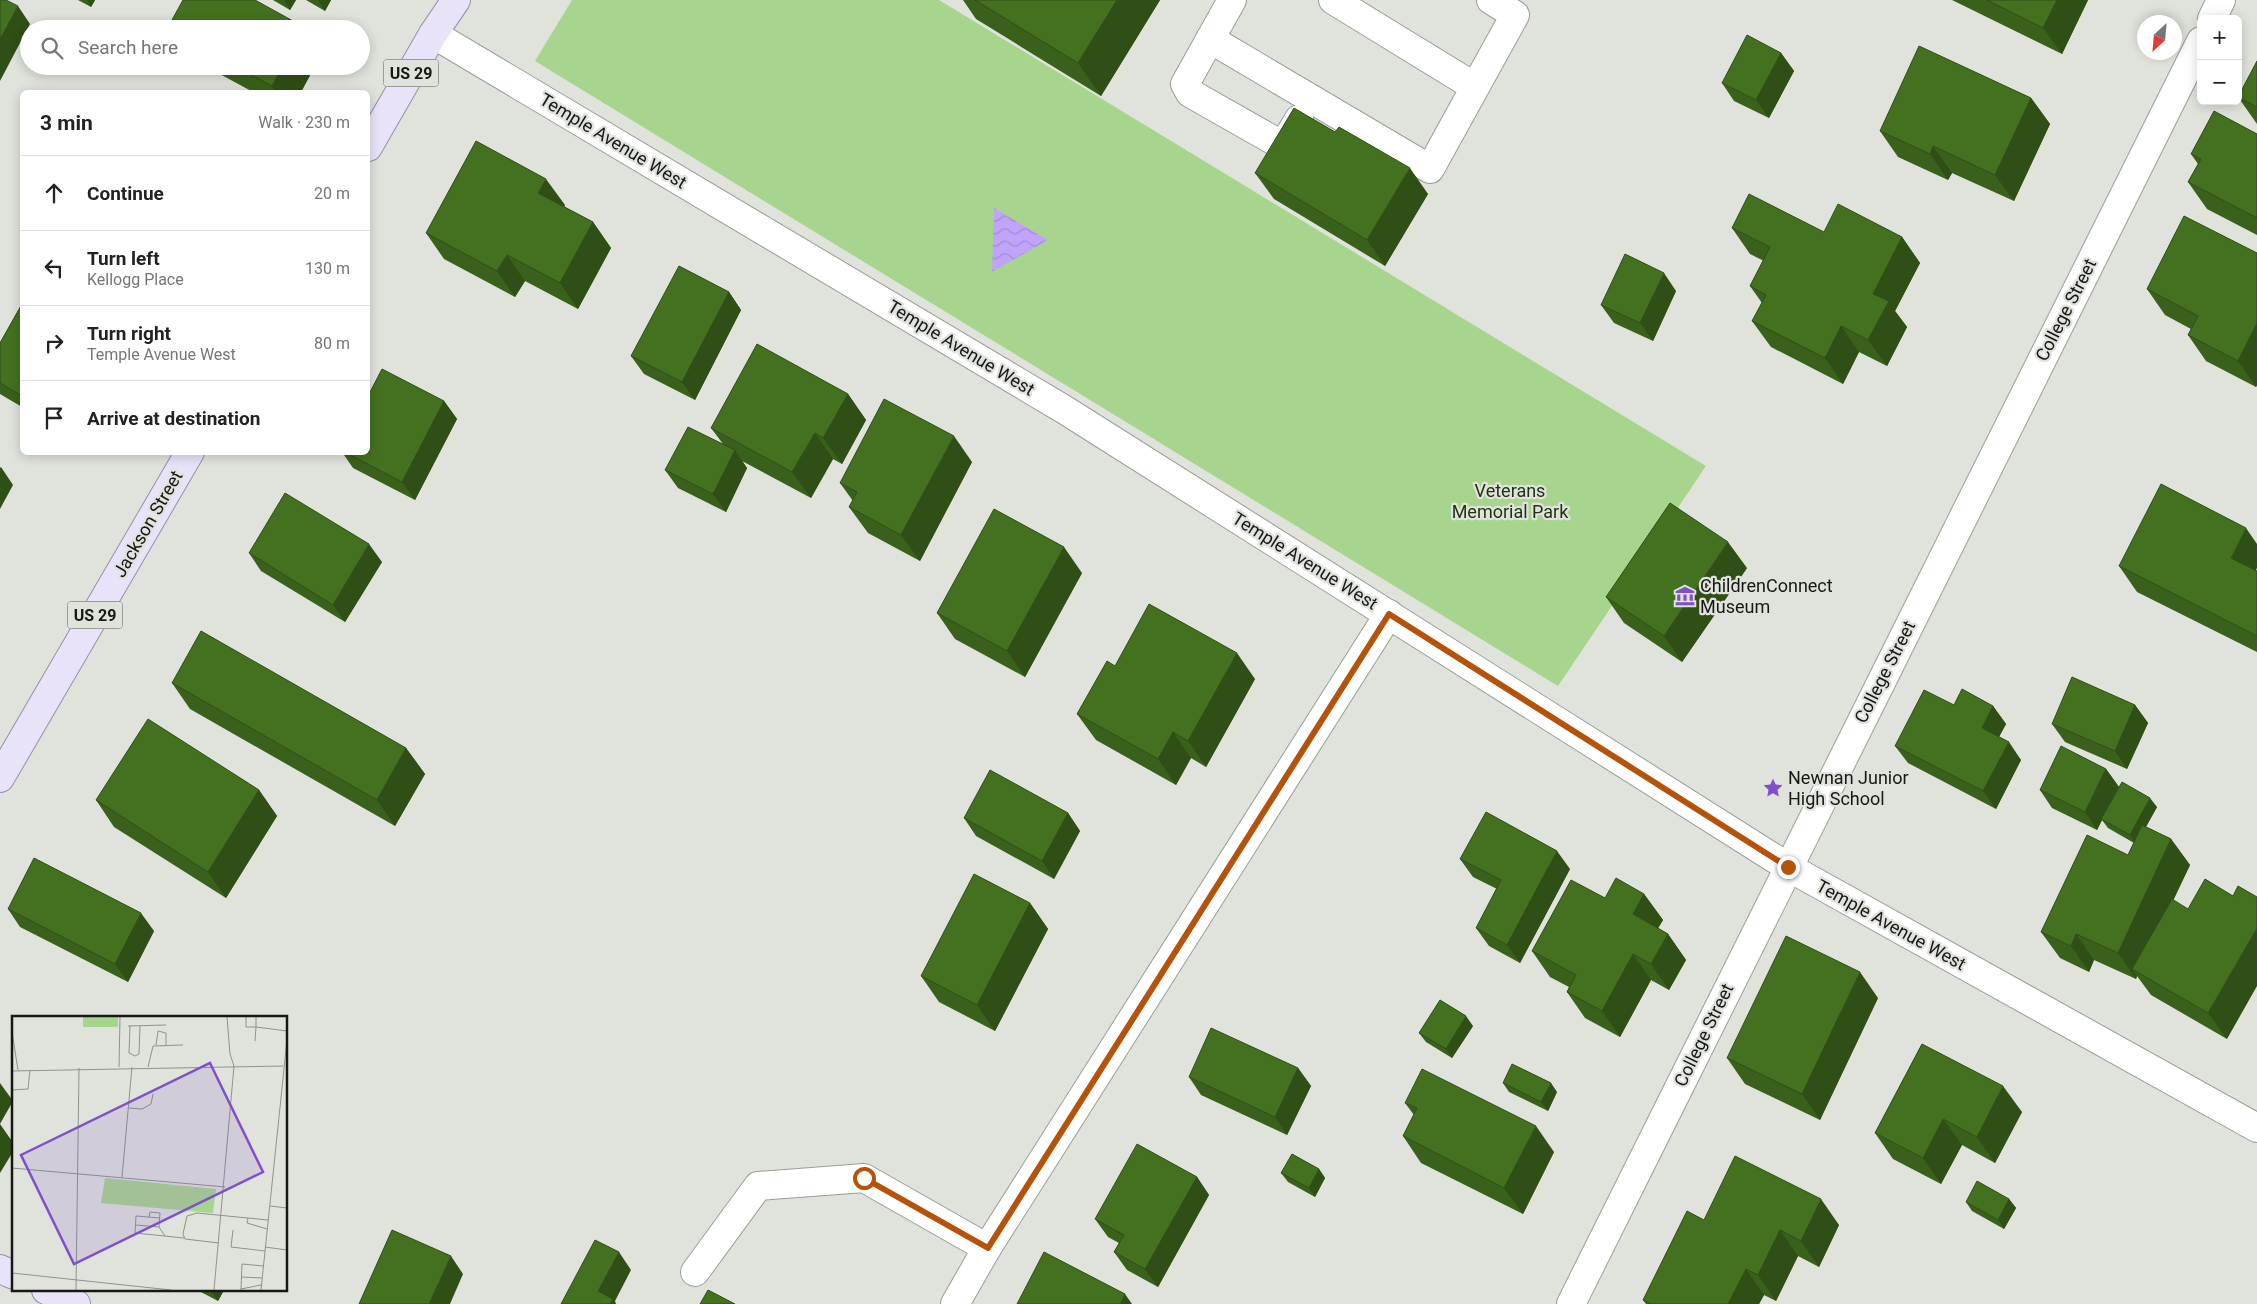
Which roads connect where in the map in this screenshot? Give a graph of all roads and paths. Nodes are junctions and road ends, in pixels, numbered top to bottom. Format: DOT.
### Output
graph roads {
  1 [pos="456,0"];
  2 [pos="1232,0"];
  3 [pos="1332,0"];
  4 [pos="1491,0"];
  5 [pos="2221,0"];
  6 [pos="2214,15"];
  7 [pos="433,34"];
  8 [pos="1210,39"];
  9 [pos="2197,49"];
  10 [pos="1475,87"];
  11 [pos="1311,100"];
  12 [pos="370,144"];
  13 [pos="188,455"];
  14 [pos="1389,614"];
  15 [pos="0,778"];
  16 [pos="1788,867"];
  17 [pos="2257,1128"];
  18 [pos="988,1248"];
  19 [pos="0,1269"];
  20 [pos="695,1272"];
  21 [pos="12,1274"];
  22 [pos="50,1292"];
  23 [pos="76,1304"];
  24 [pos="955,1304"];
  25 [pos="1571,1304"];
  1 -- 7 [label="main road, US 29"];
  2 -- 8 [label="street"];
  3 -- 10 [label="street"];
  4 -- 10 [label="street"];
  5 -- 6 [label="street"];
  7 -- 12 [label="main road, US 29"];
  7 -- 14 [label="street, Temple Avenue West"];
  8 -- 11 [label="street"];
  8 -- 11 [label="street"];
  9 -- 16 [label="street, College Street"];
  10 -- 11 [label="street"];
  13 -- 15 [label="main road, Jackson Street / US 29"];
  14 -- 16 [label="street, Temple Avenue West"];
  14 -- 18 [label="street"];
  16 -- 17 [label="street, Temple Avenue West"];
  16 -- 25 [label="street, College Street"];
  18 -- 20 [label="street"];
  18 -- 24 [label="street"];
  19 -- 21 [label="main road"];
  22 -- 23 [label="main road"];
}
